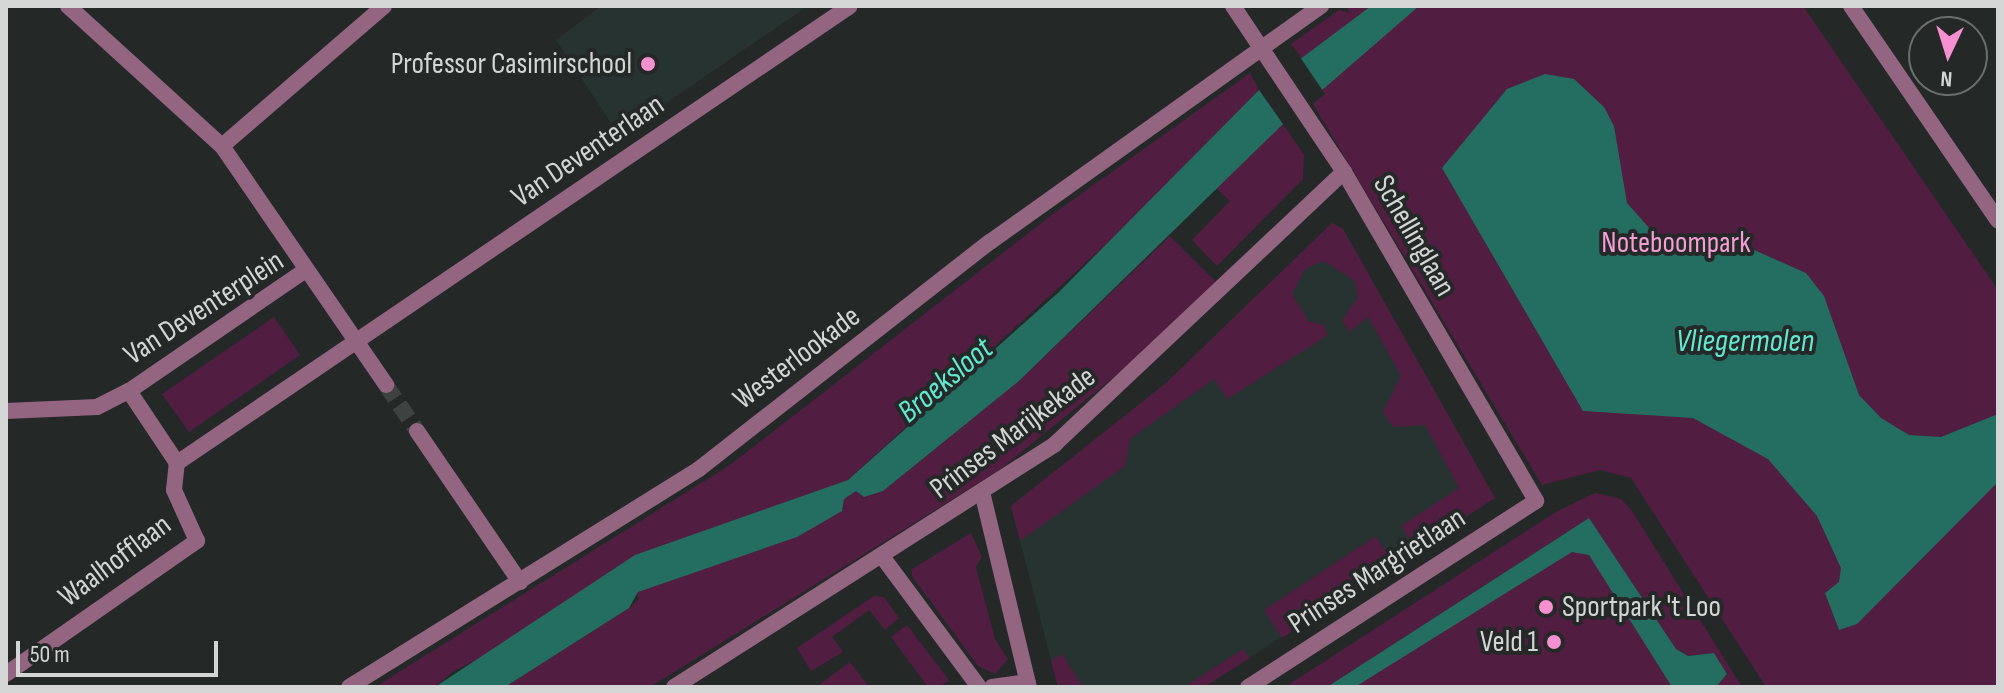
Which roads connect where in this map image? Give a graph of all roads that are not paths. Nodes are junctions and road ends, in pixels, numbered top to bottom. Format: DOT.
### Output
graph roads {
  1 [pos="68,6"];
  2 [pos="384,6"];
  3 [pos="850,6"];
  4 [pos="1233,6"];
  5 [pos="1321,6"];
  6 [pos="1851,6"];
  7 [pos="1262,48"];
  8 [pos="222,146"];
  9 [pos="1344,172"];
  10 [pos="1998,221"];
  11 [pos="304,271"];
  12 [pos="357,342"];
  13 [pos="386,385"];
  14 [pos="129,391"];
  15 [pos="6,411"];
  16 [pos="417,431"];
  17 [pos="177,463"];
  18 [pos="983,496"];
  19 [pos="1536,501"];
  20 [pos="884,559"];
  21 [pos="520,582"];
  22 [pos="6,674"];
  23 [pos="1029,685"];
  24 [pos="349,687"];
  25 [pos="674,687"];
  26 [pos="979,687"];
  27 [pos="992,687"];
  28 [pos="1248,687"];
  1 -- 8 [label="street"];
  2 -- 8 [label="street"];
  3 -- 12 [label="street, Van Deventerlaan"];
  4 -- 7 [label="street, Schellinglaan"];
  5 -- 7 [label="street, Westerlookade"];
  6 -- 10 [label="street"];
  7 -- 9 [label="street, Schellinglaan"];
  7 -- 21 [label="street, Westerlookade"];
  8 -- 11 [label="street"];
  9 -- 18 [label="street, Prinses Marijkekade"];
  9 -- 19 [label="street, Schellinglaan"];
  11 -- 12 [label="street, Van Deventerplein"];
  11 -- 14 [label="street, Van Deventerplein"];
  12 -- 13 [label="street, Van Deventerplein"];
  12 -- 17 [label="street"];
  14 -- 15 [label="street"];
  14 -- 17 [label="street, Van Deventerplein"];
  16 -- 21 [label="street"];
  17 -- 22 [label="street, Waalhofflaan"];
  18 -- 20 [label="street, Prinses Marijkekade"];
  18 -- 23 [label="street"];
  19 -- 28 [label="street, Prinses Margrietlaan"];
  20 -- 25 [label="street, Prinses Marijkekade"];
  20 -- 26 [label="street"];
  21 -- 24 [label="street, Westerlookade"];
  23 -- 27 [label="street"];
}
